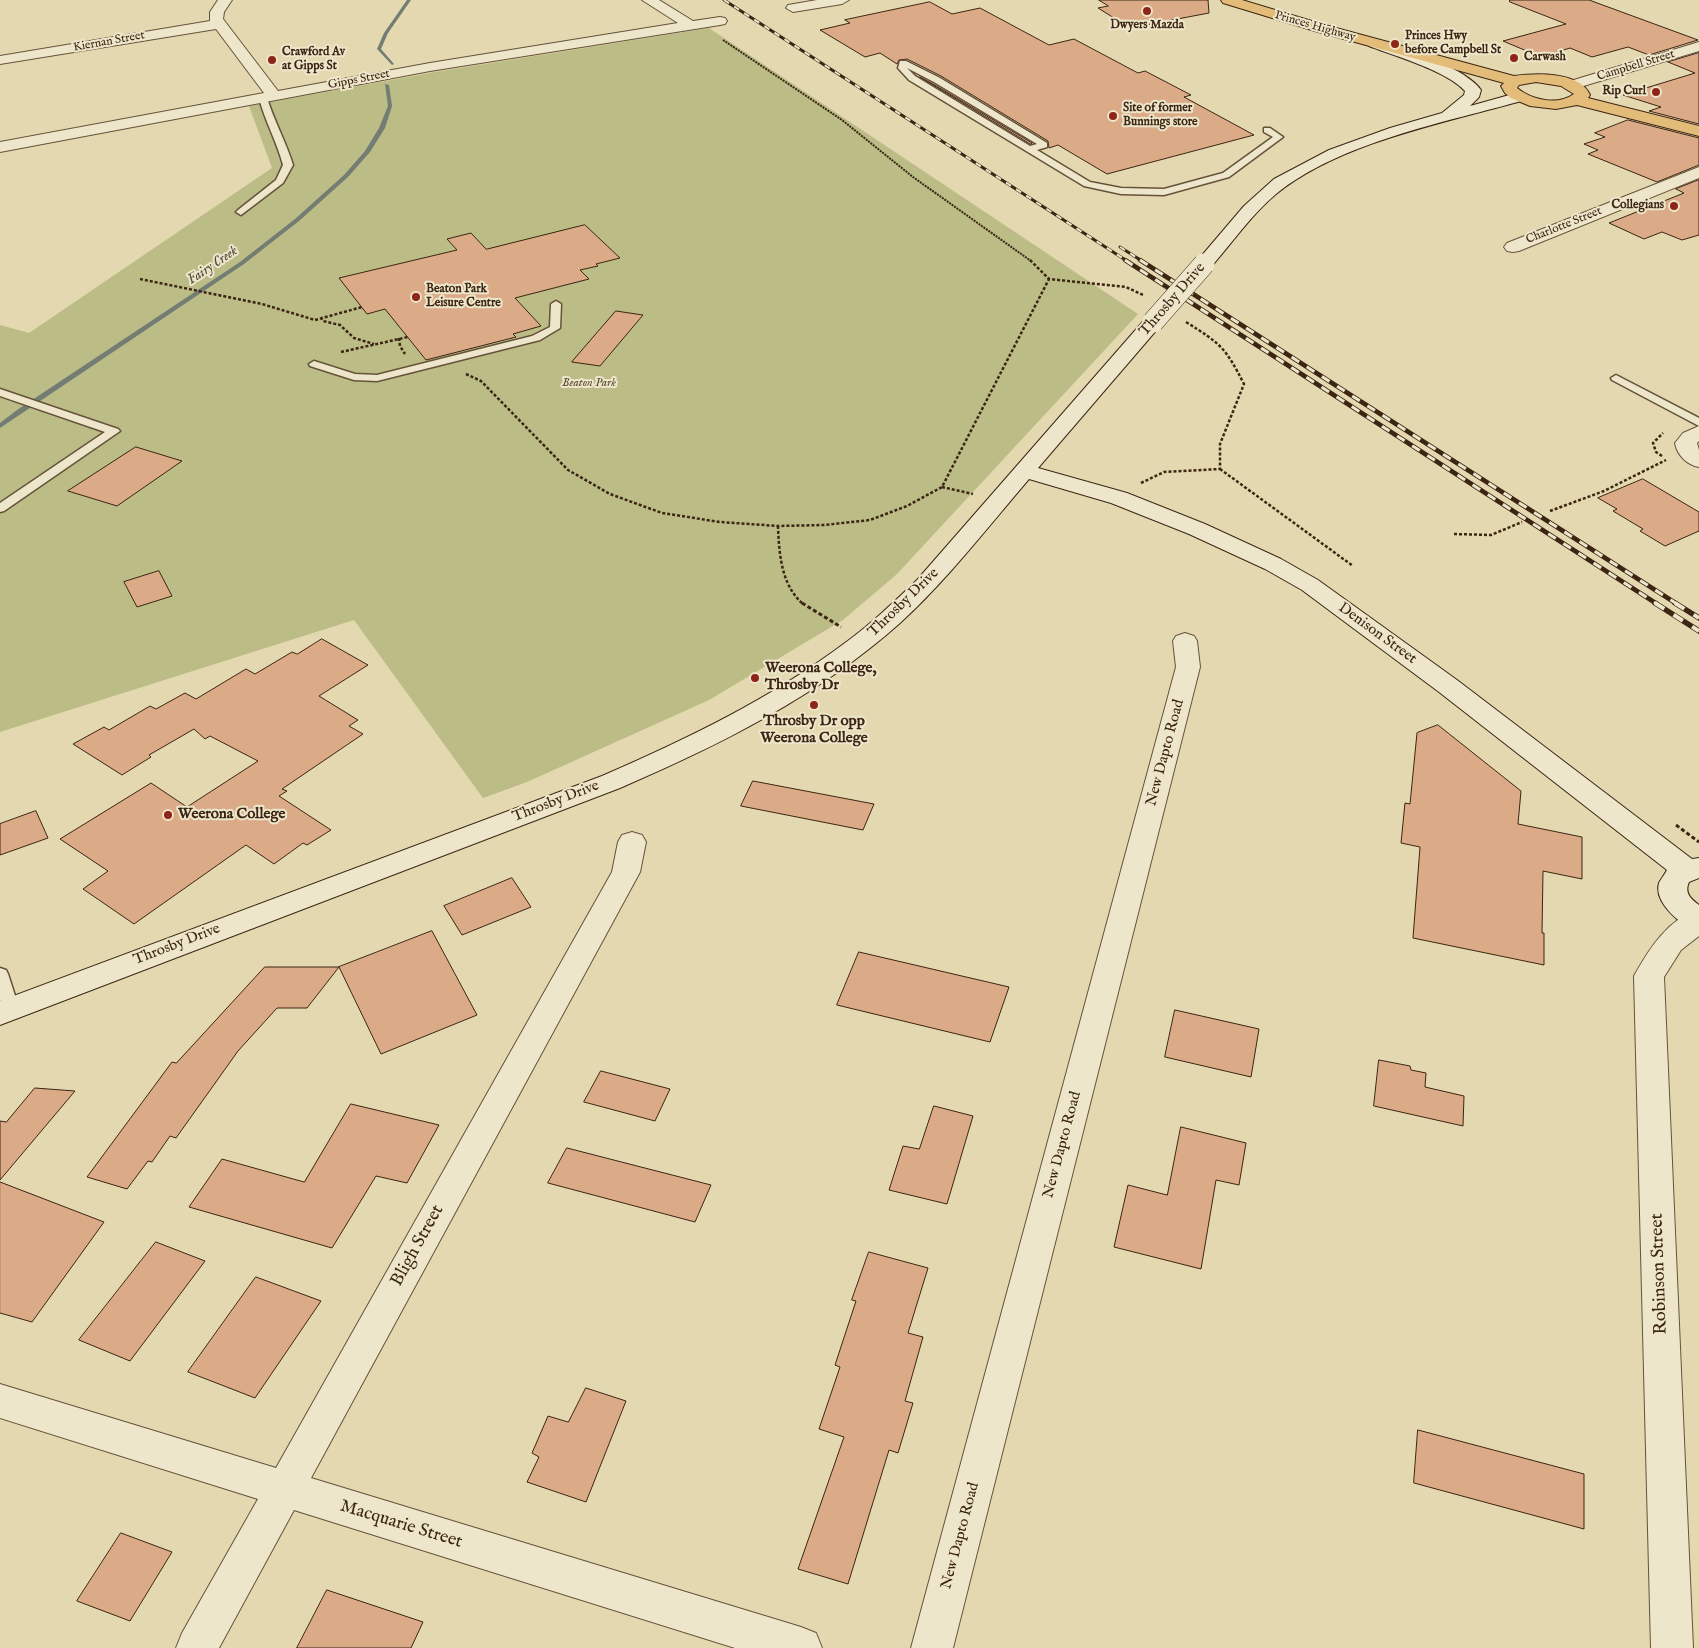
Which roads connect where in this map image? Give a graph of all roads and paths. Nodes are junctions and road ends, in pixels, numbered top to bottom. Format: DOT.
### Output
graph roads {
  1 [pos="225,0"];
  2 [pos="649,0"];
  3 [pos="842,0"];
  4 [pos="1228,0"];
  5 [pos="793,8"];
  6 [pos="720,20"];
  7 [pos="219,24"];
  8 [pos="690,25"];
  9 [pos="1374,43"];
  10 [pos="1697,49"];
  11 [pos="0,60"];
  12 [pos="1514,81"];
  13 [pos="1572,85"];
  14 [pos="268,97"];
  15 [pos="1520,98"];
  16 [pos="1577,100"];
  17 [pos="1442,119"];
  18 [pos="1267,130"];
  19 [pos="1699,131"];
  20 [pos="0,147"];
  21 [pos="1029,149"];
  22 [pos="1699,172"];
  23 [pos="241,212"];
  24 [pos="1513,247"];
  25 [pos="140,279"];
  26 [pos="1049,279"];
  27 [pos="1145,296"];
  28 [pos="556,304"];
  29 [pos="362,308"];
  30 [pos="321,317"];
  31 [pos="1185,321"];
  32 [pos="408,337"];
  33 [pos="376,344"];
  34 [pos="340,352"];
  35 [pos="314,364"];
  36 [pos="427,366"];
  37 [pos="1616,378"];
  38 [pos="0,392"];
  39 [pos="1699,423"];
  40 [pos="1699,432"];
  41 [pos="1667,460"];
  42 [pos="1699,461"];
  43 [pos="1220,469"];
  44 [pos="1025,471"];
  45 [pos="1133,486"];
  46 [pos="942,487"];
  47 [pos="977,494"];
  48 [pos="0,508"];
  49 [pos="1550,511"];
  50 [pos="1522,522"];
  51 [pos="778,526"];
  52 [pos="1454,534"];
  53 [pos="1353,566"];
  54 [pos="865,641"];
  55 [pos="1185,641"];
  56 [pos="632,842"];
  57 [pos="1693,870"];
  58 [pos="1699,920"];
  59 [pos="0,974"];
  60 [pos="6,1010"];
  61 [pos="0,1401"];
  62 [pos="284,1489"];
  63 [pos="197,1648"];
  64 [pos="801,1648"];
  65 [pos="932,1648"];
  66 [pos="1672,1648"];
  1 -- 7 [label="street"];
  2 -- 8 [label="street"];
  3 -- 5 [label="street"];
  4 -- 9 [label="main road, Princes Highway"];
  6 -- 8 [label="street, Gipps Street"];
  7 -- 11 [label="street, Kiernan Street"];
  7 -- 14 [label="street"];
  8 -- 14 [label="street, Gipps Street"];
  8 -- 26 [label="path"];
  9 -- 12 [label="main road, Princes Highway"];
  9 -- 17 [label="street, Princes Highway"];
  10 -- 13 [label="street, Campbell Street"];
  12 -- 13 [label="main road"];
  12 -- 15 [label="main road"];
  13 -- 16 [label="main road"];
  14 -- 20 [label="street, Gipps Street"];
  14 -- 23 [label="lane"];
  15 -- 16 [label="main road"];
  15 -- 17 [label="street, Throsby Drive"];
  16 -- 19 [label="main road"];
  17 -- 44 [label="street, Throsby Drive, bridge"];
  18 -- 21 [label="lane"];
  21 -- 21 [label="lane"];
  22 -- 24 [label="street, Charlotte Street"];
  25 -- 30 [label="path"];
  26 -- 27 [label="path"];
  26 -- 46 [label="path"];
  28 -- 36 [label="lane"];
  29 -- 30 [label="path"];
  30 -- 33 [label="path"];
  31 -- 43 [label="path"];
  32 -- 33 [label="path"];
  33 -- 34 [label="path"];
  35 -- 36 [label="lane"];
  36 -- 51 [label="path"];
  37 -- 39 [label="lane"];
  38 -- 48 [label="lane"];
  40 -- 42 [label="street"];
  41 -- 49 [label="path"];
  43 -- 45 [label="path"];
  43 -- 53 [label="path"];
  44 -- 54 [label="street, Throsby Drive"];
  44 -- 57 [label="street, Denison Street"];
  46 -- 47 [label="path"];
  46 -- 51 [label="path"];
  50 -- 52 [label="path"];
  51 -- 54 [label="path"];
  54 -- 60 [label="street, Throsby Drive"];
  55 -- 65 [label="street, New Dapto Road"];
  56 -- 62 [label="street, Bligh Street"];
  57 -- 58 [label="street"];
  58 -- 66 [label="street, Robinson Street"];
  59 -- 60 [label="lane"];
  61 -- 62 [label="street, Macquarie Street"];
  62 -- 63 [label="street, Bligh Street"];
  62 -- 64 [label="street, Macquarie Street"];
}
